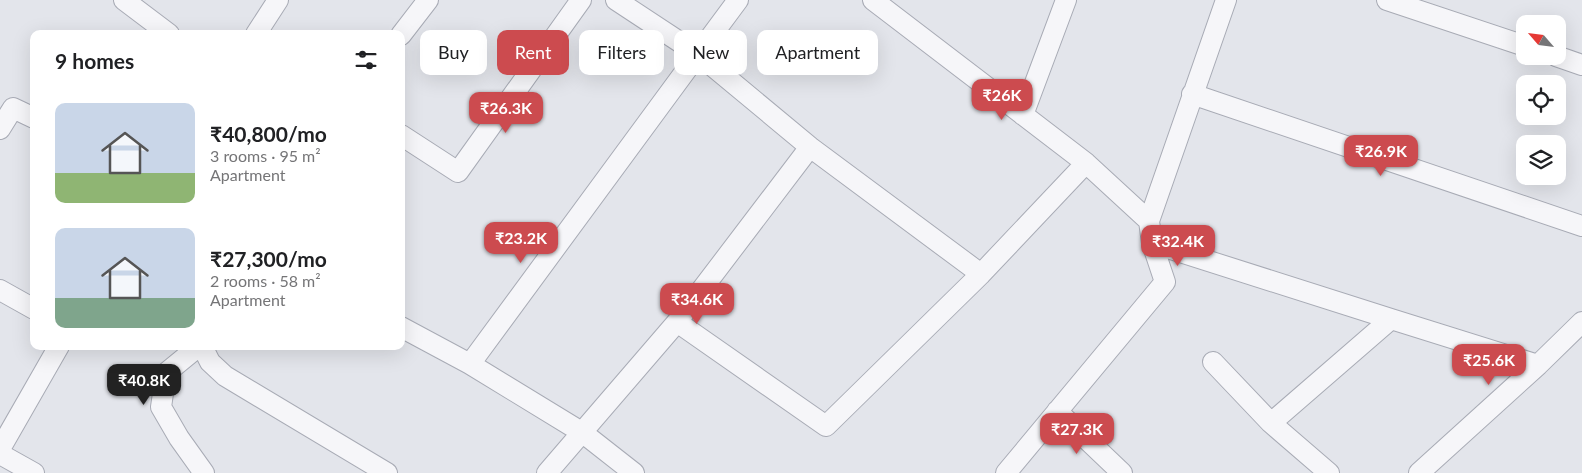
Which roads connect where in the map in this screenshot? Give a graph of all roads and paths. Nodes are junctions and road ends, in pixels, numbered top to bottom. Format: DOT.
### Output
graph roads {
  1 [pos="124,0"];
  2 [pos="278,0"];
  3 [pos="428,0"];
  4 [pos="580,0"];
  5 [pos="616,0"];
  6 [pos="738,0"];
  7 [pos="1066,0"];
  8 [pos="1226,0"];
  9 [pos="1387,0"];
  10 [pos="883,3"];
  11 [pos="164,30"];
  12 [pos="259,30"];
  13 [pos="405,30"];
  14 [pos="716,30"];
  15 [pos="674,38"];
  16 [pos="1516,43"];
  17 [pos="1566,59"];
  18 [pos="1582,65"];
  19 [pos="683,75"];
  20 [pos="723,75"];
  21 [pos="1192,94"];
  22 [pos="30,116"];
  23 [pos="1023,116"];
  24 [pos="0,129"];
  25 [pos="405,138"];
  26 [pos="810,147"];
  27 [pos="1086,164"];
  28 [pos="1148,221"];
  29 [pos="1582,226"];
  30 [pos="1152,243"];
  31 [pos="981,274"];
  32 [pos="0,290"];
  33 [pos="30,307"];
  34 [pos="1391,319"];
  35 [pos="677,322"];
  36 [pos="1582,322"];
  37 [pos="405,329"];
  38 [pos="57,350"];
  39 [pos="196,350"];
  40 [pos="203,350"];
  41 [pos="1213,362"];
  42 [pos="470,364"];
  43 [pos="1538,365"];
  44 [pos="1057,411"];
  45 [pos="1271,423"];
  46 [pos="582,433"];
  47 [pos="0,449"];
  48 [pos="0,454"];
  49 [pos="34,473"];
  50 [pos="204,473"];
  51 [pos="387,473"];
  52 [pos="547,473"];
  53 [pos="634,473"];
  54 [pos="1006,473"];
  55 [pos="1122,473"];
  56 [pos="1329,473"];
  57 [pos="1419,473"];
  1 -- 11 [label="street"];
  2 -- 12 [label="street"];
  3 -- 13 [label="street"];
  4 -- 25 [label="street"];
  5 -- 15 [label="street"];
  6 -- 14 [label="street"];
  7 -- 23 [label="street"];
  8 -- 21 [label="street"];
  9 -- 16 [label="street"];
  10 -- 23 [label="street"];
  17 -- 18 [label="street"];
  19 -- 42 [label="street"];
  20 -- 26 [label="street"];
  21 -- 28 [label="street"];
  21 -- 29 [label="street"];
  22 -- 24 [label="street"];
  23 -- 27 [label="street"];
  26 -- 31 [label="street"];
  26 -- 35 [label="street"];
  27 -- 28 [label="street"];
  27 -- 31 [label="street"];
  28 -- 30 [label="street"];
  30 -- 34 [label="street"];
  30 -- 44 [label="street"];
  31 -- 35 [label="street"];
  32 -- 33 [label="street"];
  34 -- 43 [label="street"];
  34 -- 45 [label="street"];
  35 -- 46 [label="street"];
  36 -- 43 [label="street"];
  37 -- 42 [label="street"];
  38 -- 47 [label="street"];
  39 -- 50 [label="street"];
  40 -- 51 [label="street"];
  41 -- 45 [label="street"];
  42 -- 46 [label="street"];
  43 -- 57 [label="street"];
  44 -- 54 [label="street"];
  44 -- 55 [label="street"];
  45 -- 56 [label="street"];
  46 -- 52 [label="street"];
  46 -- 53 [label="street"];
  48 -- 49 [label="street"];
}
